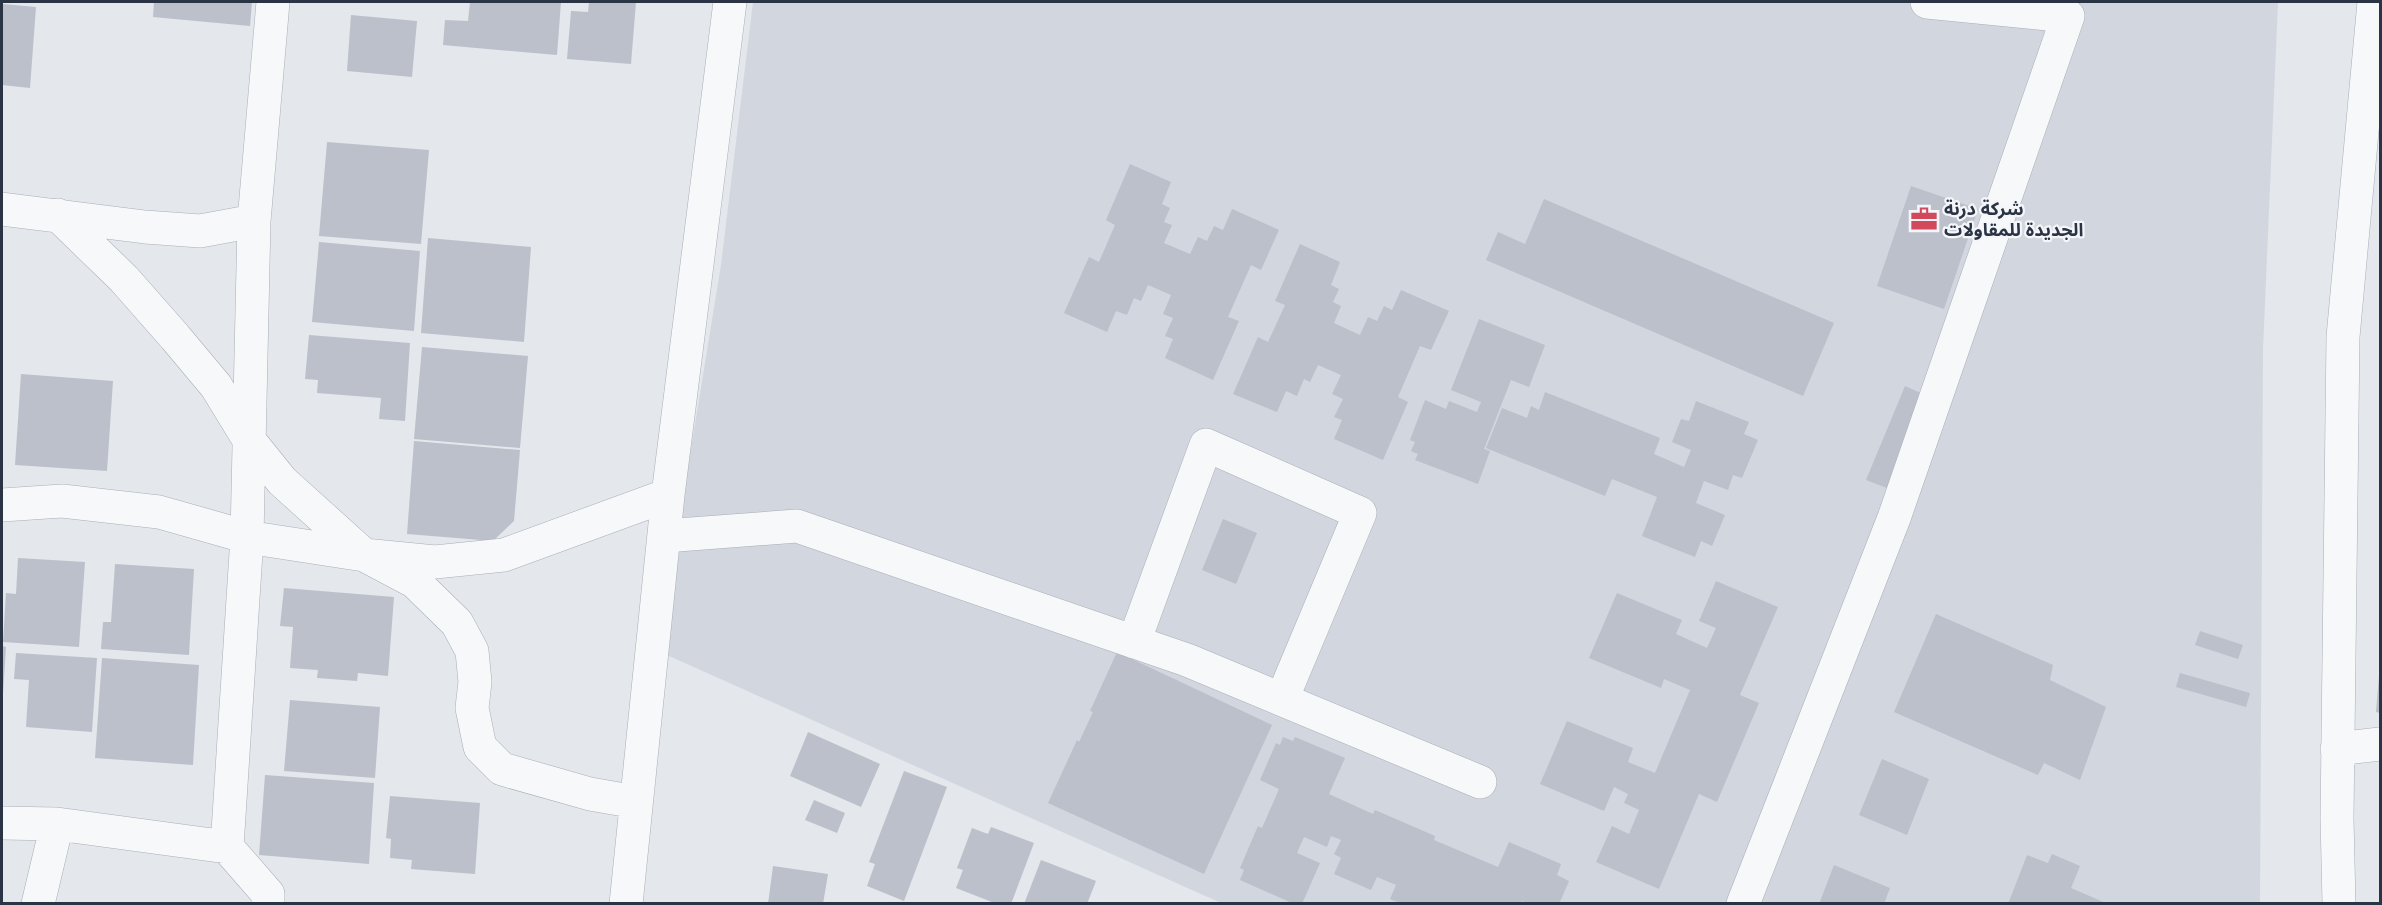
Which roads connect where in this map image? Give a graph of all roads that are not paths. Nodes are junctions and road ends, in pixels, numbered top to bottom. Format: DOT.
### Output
graph roads {
  1 [pos="273,2"];
  2 [pos="730,2"];
  3 [pos="1927,2"];
  4 [pos="2374,2"];
  5 [pos="2054,9"];
  6 [pos="2375,47"];
  7 [pos="2,209"];
  8 [pos="58,215"];
  9 [pos="254,221"];
  10 [pos="249,440"];
  11 [pos="668,495"];
  12 [pos="2,505"];
  13 [pos="664,536"];
  14 [pos="247,537"];
  15 [pos="364,555"];
  16 [pos="1134,642"];
  17 [pos="1282,699"];
  18 [pos="2380,744"];
  19 [pos="2337,749"];
  20 [pos="1480,782"];
  21 [pos="636,802"];
  22 [pos="2,823"];
  23 [pos="57,825"];
  24 [pos="227,847"];
  25 [pos="38,903"];
  26 [pos="268,903"];
  27 [pos="626,903"];
  28 [pos="1743,903"];
  29 [pos="2339,903"];
  1 -- 9 [label="street"];
  2 -- 11 [label="street"];
  3 -- 5 [label="street"];
  4 -- 6 [label="street"];
  5 -- 28 [label="street"];
  6 -- 19 [label="street"];
  7 -- 8 [label="street"];
  8 -- 9 [label="street"];
  8 -- 10 [label="street"];
  9 -- 10 [label="street"];
  10 -- 14 [label="street"];
  10 -- 15 [label="street"];
  11 -- 13 [label="street"];
  11 -- 15 [label="street"];
  12 -- 14 [label="street"];
  13 -- 16 [label="street"];
  13 -- 21 [label="street"];
  14 -- 15 [label="street"];
  14 -- 24 [label="street"];
  15 -- 21 [label="street"];
  16 -- 17 [label="street"];
  16 -- 17 [label="street"];
  17 -- 20 [label="street"];
  18 -- 19 [label="street"];
  19 -- 29 [label="street"];
  21 -- 27 [label="street"];
  22 -- 23 [label="street"];
  23 -- 24 [label="street"];
  23 -- 25 [label="street"];
  24 -- 26 [label="street"];
}
